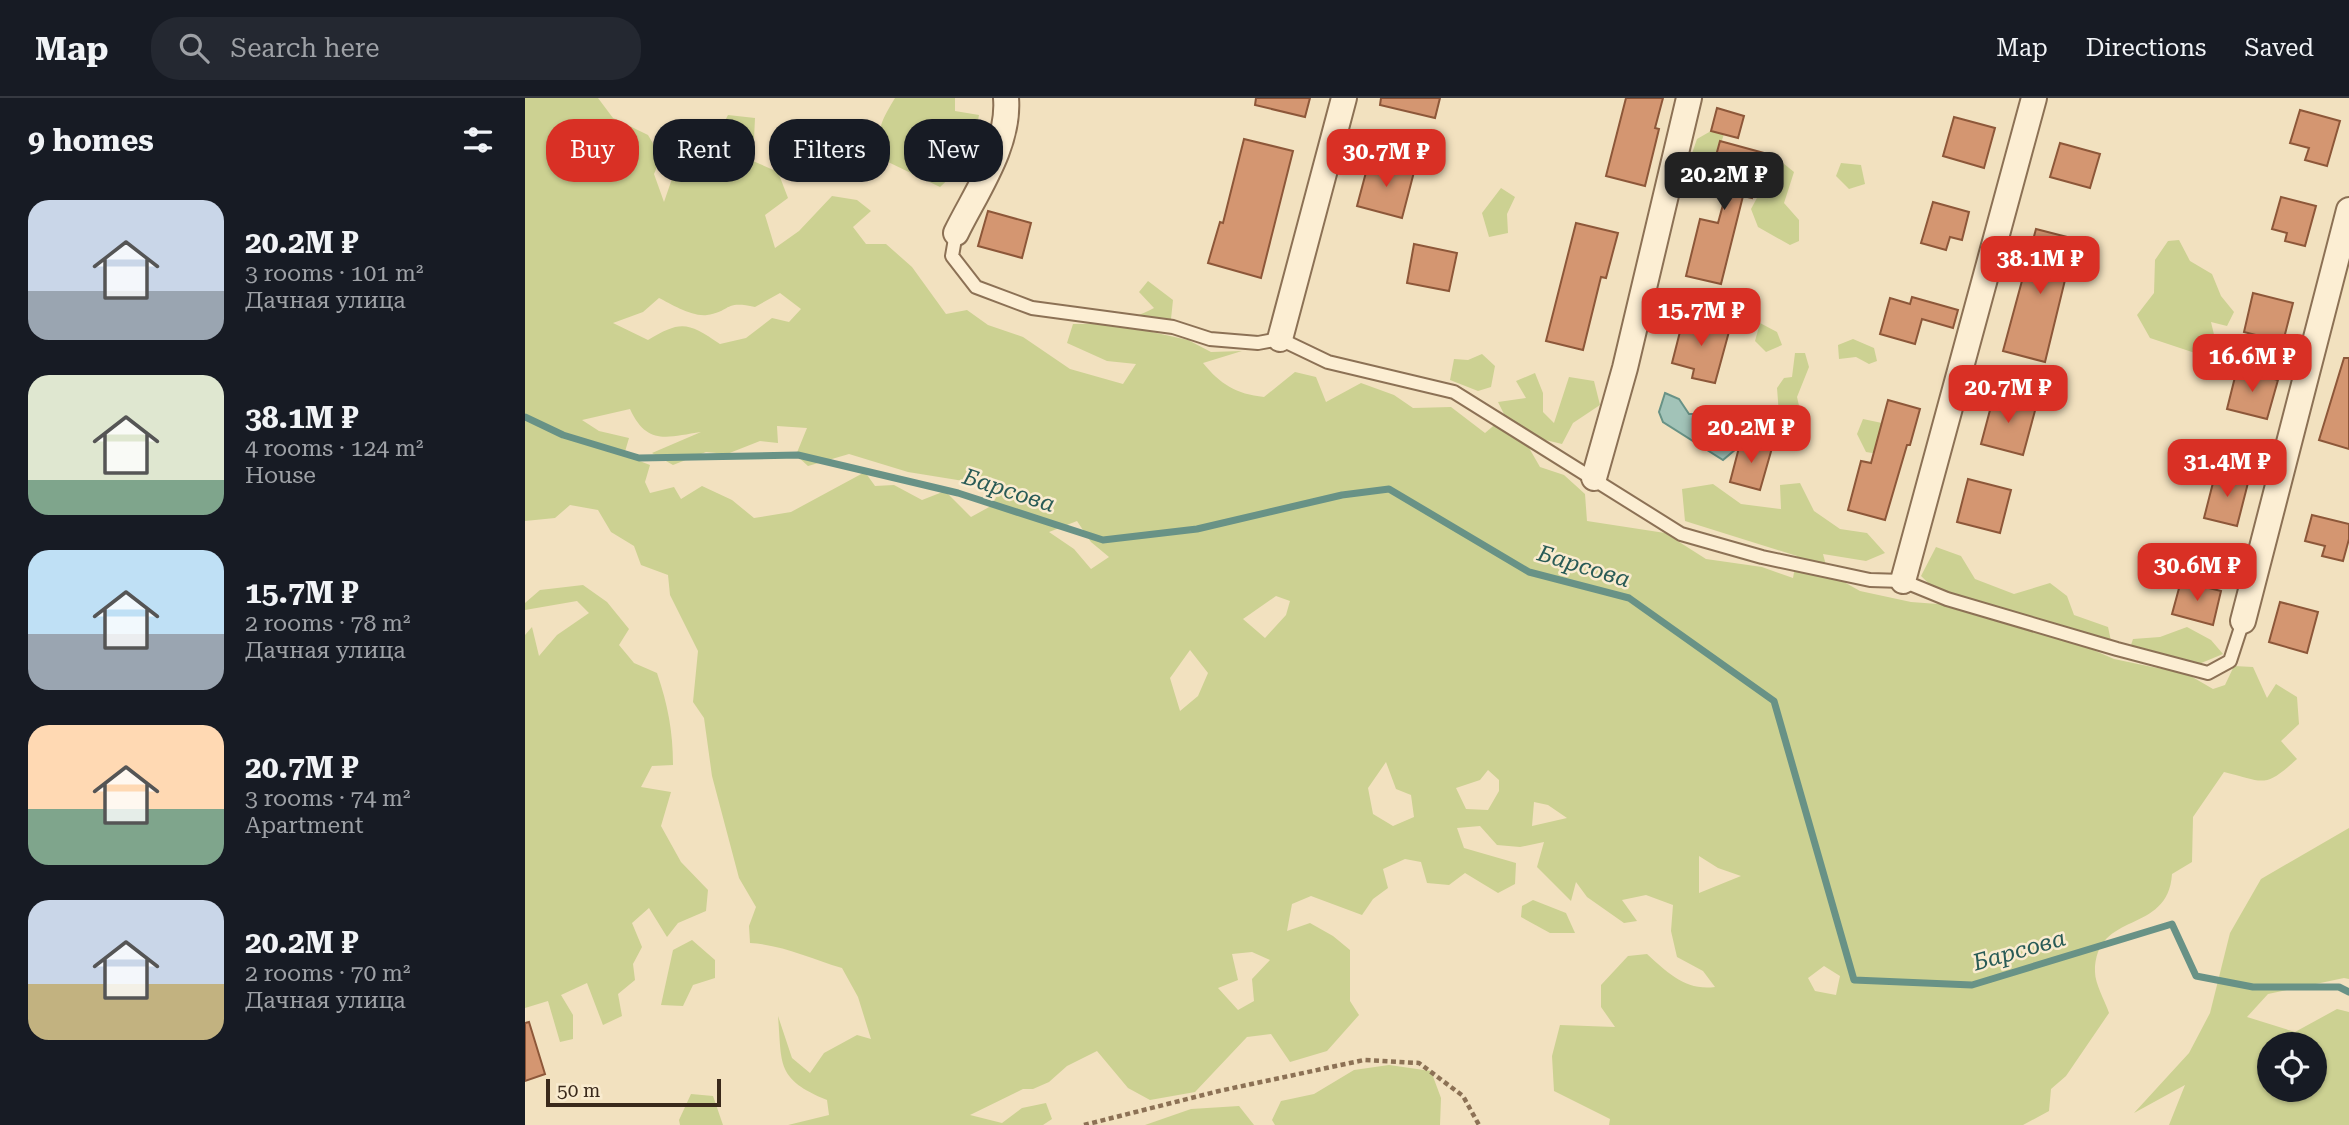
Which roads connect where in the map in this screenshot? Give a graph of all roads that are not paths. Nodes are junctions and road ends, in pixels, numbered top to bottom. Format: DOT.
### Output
graph roads {
  1 [pos="1006,98"];
  2 [pos="1343,98"];
  3 [pos="1689,98"];
  4 [pos="2034,98"];
  5 [pos="2349,210"];
  6 [pos="956,233"];
  7 [pos="1280,340"];
  8 [pos="1594,478"];
  9 [pos="1903,581"];
  10 [pos="2243,621"];
  1 -- 6 [label="street"];
  2 -- 7 [label="street"];
  3 -- 8 [label="street"];
  4 -- 9 [label="street"];
  5 -- 10 [label="street"];
  6 -- 7 [label="lane"];
  7 -- 8 [label="lane"];
  8 -- 9 [label="lane"];
  9 -- 10 [label="lane"];
}
